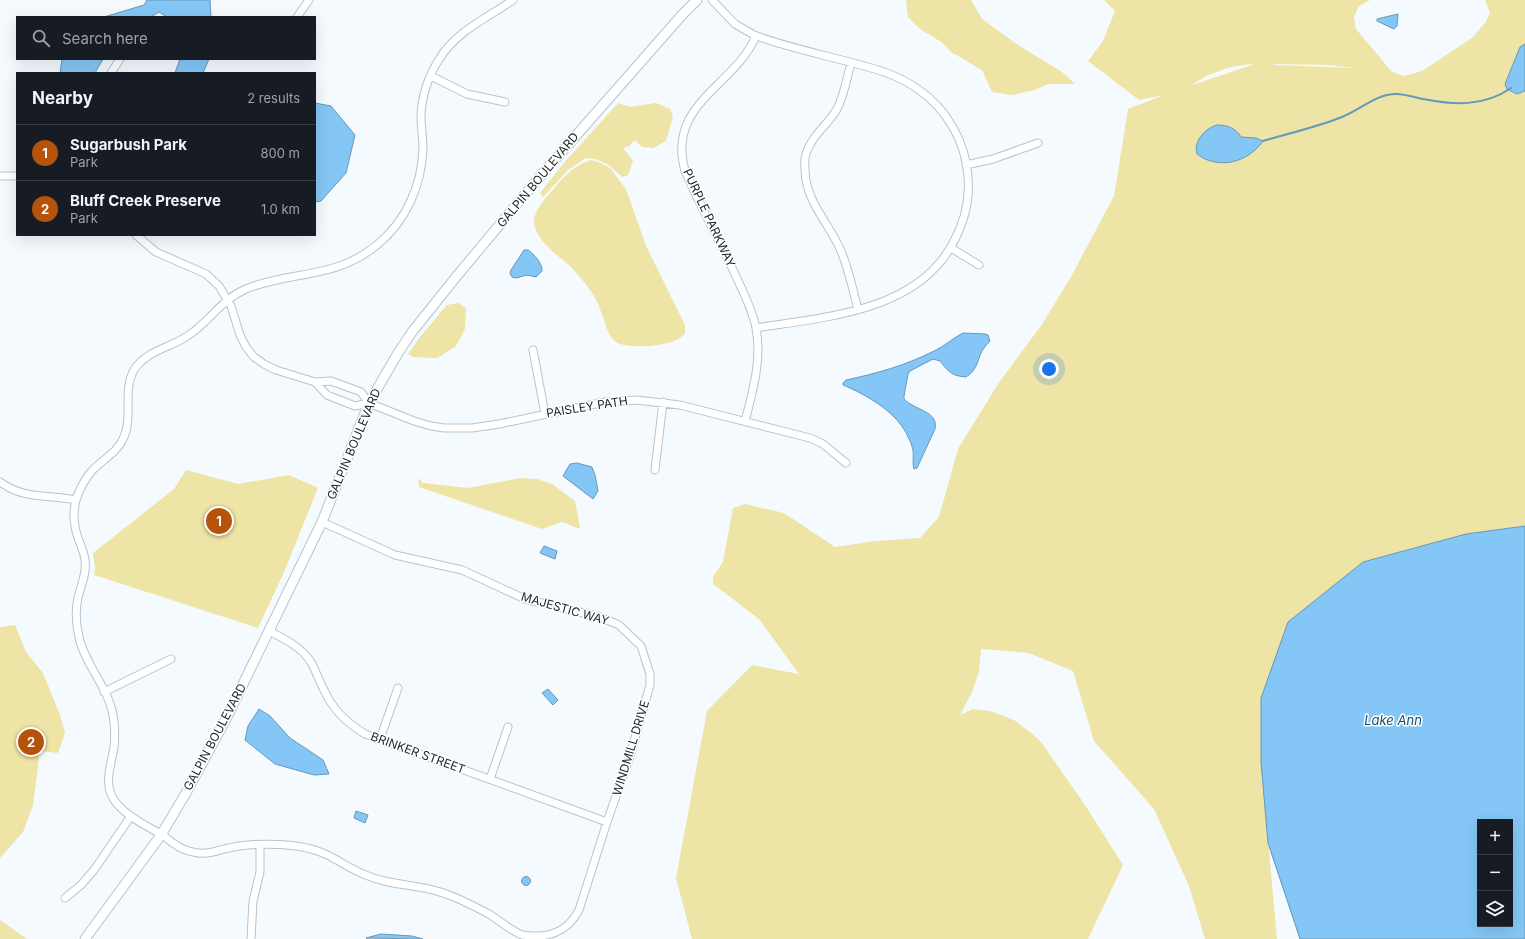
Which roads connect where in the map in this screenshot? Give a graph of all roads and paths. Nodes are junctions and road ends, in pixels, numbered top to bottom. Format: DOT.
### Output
graph roads {
  1 [pos="309,0"];
  2 [pos="513,0"];
  3 [pos="697,0"];
  4 [pos="712,0"];
  5 [pos="299,16"];
  6 [pos="756,36"];
  7 [pos="119,60"];
  8 [pos="851,63"];
  9 [pos="112,72"];
  10 [pos="431,76"];
  11 [pos="505,102"];
  12 [pos="1038,143"];
  13 [pos="966,165"];
  14 [pos="0,176"];
  15 [pos="16,176"];
  16 [pos="137,236"];
  17 [pos="951,248"];
  18 [pos="979,266"];
  19 [pos="228,299"];
  20 [pos="858,310"];
  21 [pos="756,328"];
  22 [pos="533,350"];
  23 [pos="315,382"];
  24 [pos="662,402"];
  25 [pos="369,403"];
  26 [pos="546,414"];
  27 [pos="745,421"];
  28 [pos="846,463"];
  29 [pos="655,470"];
  30 [pos="0,482"];
  31 [pos="76,500"];
  32 [pos="322,522"];
  33 [pos="270,631"];
  34 [pos="171,659"];
  35 [pos="650,674"];
  36 [pos="398,688"];
  37 [pos="104,692"];
  38 [pos="508,728"];
  39 [pos="380,739"];
  40 [pos="490,779"];
  41 [pos="131,816"];
  42 [pos="607,822"];
  43 [pos="161,835"];
  44 [pos="260,845"];
  45 [pos="65,898"];
  46 [pos="85,939"];
  47 [pos="251,939"];
  1 -- 5 [label="street"];
  2 -- 10 [label="street"];
  3 -- 25 [label="street, GALPIN BOULEVARD"];
  4 -- 6 [label="street"];
  6 -- 8 [label="street"];
  6 -- 21 [label="street, PURPLE PARKWAY"];
  7 -- 9 [label="street"];
  8 -- 13 [label="street"];
  8 -- 20 [label="street"];
  10 -- 11 [label="street"];
  10 -- 19 [label="street"];
  12 -- 13 [label="street"];
  13 -- 17 [label="street"];
  14 -- 15 [label="street"];
  16 -- 19 [label="street"];
  17 -- 18 [label="street"];
  17 -- 20 [label="street"];
  19 -- 23 [label="street"];
  19 -- 31 [label="street"];
  20 -- 21 [label="street"];
  21 -- 27 [label="street, PURPLE PARKWAY"];
  22 -- 26 [label="street"];
  23 -- 25 [label="street"];
  23 -- 25 [label="street"];
  24 -- 26 [label="street, PAISLEY PATH"];
  24 -- 27 [label="street, PAISLEY PATH"];
  24 -- 29 [label="street"];
  25 -- 26 [label="street, PAISLEY PATH"];
  25 -- 32 [label="street, GALPIN BOULEVARD"];
  27 -- 28 [label="street, PAISLEY PATH"];
  30 -- 31 [label="street"];
  31 -- 37 [label="street, WINDMILL DRIVE"];
  32 -- 33 [label="street, GALPIN BOULEVARD"];
  32 -- 35 [label="street, MAJESTIC WAY"];
  33 -- 39 [label="street, BRINKER STREET"];
  33 -- 43 [label="street, GALPIN BOULEVARD"];
  34 -- 37 [label="street"];
  35 -- 42 [label="street, WINDMILL DRIVE"];
  36 -- 39 [label="street"];
  37 -- 41 [label="street, WINDMILL DRIVE"];
  38 -- 40 [label="street"];
  39 -- 40 [label="street, BRINKER STREET"];
  40 -- 42 [label="street, BRINKER STREET"];
  41 -- 43 [label="street, WINDMILL DRIVE"];
  41 -- 45 [label="street"];
  42 -- 44 [label="street, WINDMILL DRIVE"];
  43 -- 44 [label="street, WINDMILL DRIVE"];
  43 -- 46 [label="street, GALPIN BOULEVARD"];
  44 -- 47 [label="street"];
}
